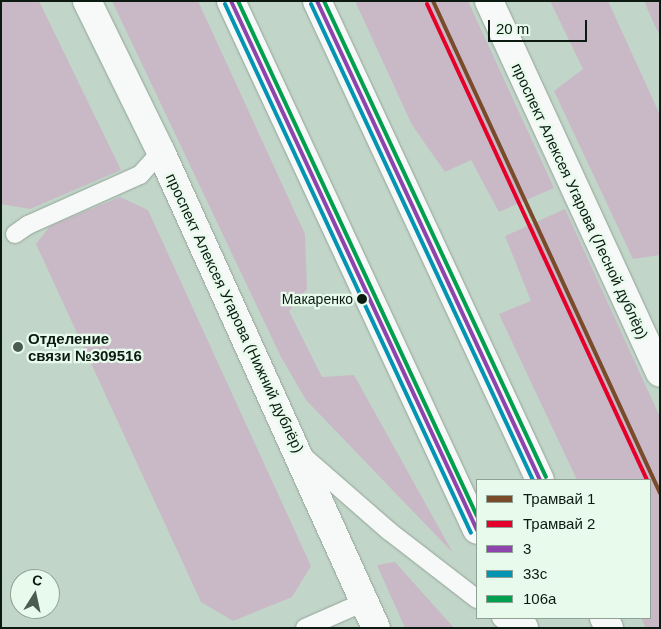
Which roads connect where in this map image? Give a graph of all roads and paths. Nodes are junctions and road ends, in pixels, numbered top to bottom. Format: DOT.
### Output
graph roads {
  1 [pos="87,1"];
  2 [pos="231,1"];
  3 [pos="318,1"];
  4 [pos="488,1"];
  5 [pos="161,152"];
  6 [pos="14,234"];
  7 [pos="660,373"];
  8 [pos="298,453"];
  9 [pos="540,479"];
  10 [pos="476,528"];
  11 [pos="476,599"];
  12 [pos="364,602"];
  13 [pos="502,619"];
  14 [pos="305,628"];
  15 [pos="376,628"];
  16 [pos="514,628"];
  1 -- 5 [label="main road, проспект Алексея Угарова (Нижний дублёр)"];
  2 -- 10 [label="main road"];
  3 -- 9 [label="main road"];
  4 -- 7 [label="main road, проспект Алексея Угарова (Лесной дублёр)"];
  5 -- 6 [label="lane"];
  5 -- 8 [label="main road, проспект Алексея Угарова (Нижний дублёр)"];
  8 -- 11 [label="lane"];
  8 -- 12 [label="main road, проспект Алексея Угарова (Нижний дублёр)"];
  12 -- 14 [label="lane"];
  12 -- 15 [label="main road, проспект Алексея Угарова (Нижний дублёр)"];
  13 -- 16 [label="lane"];
}
